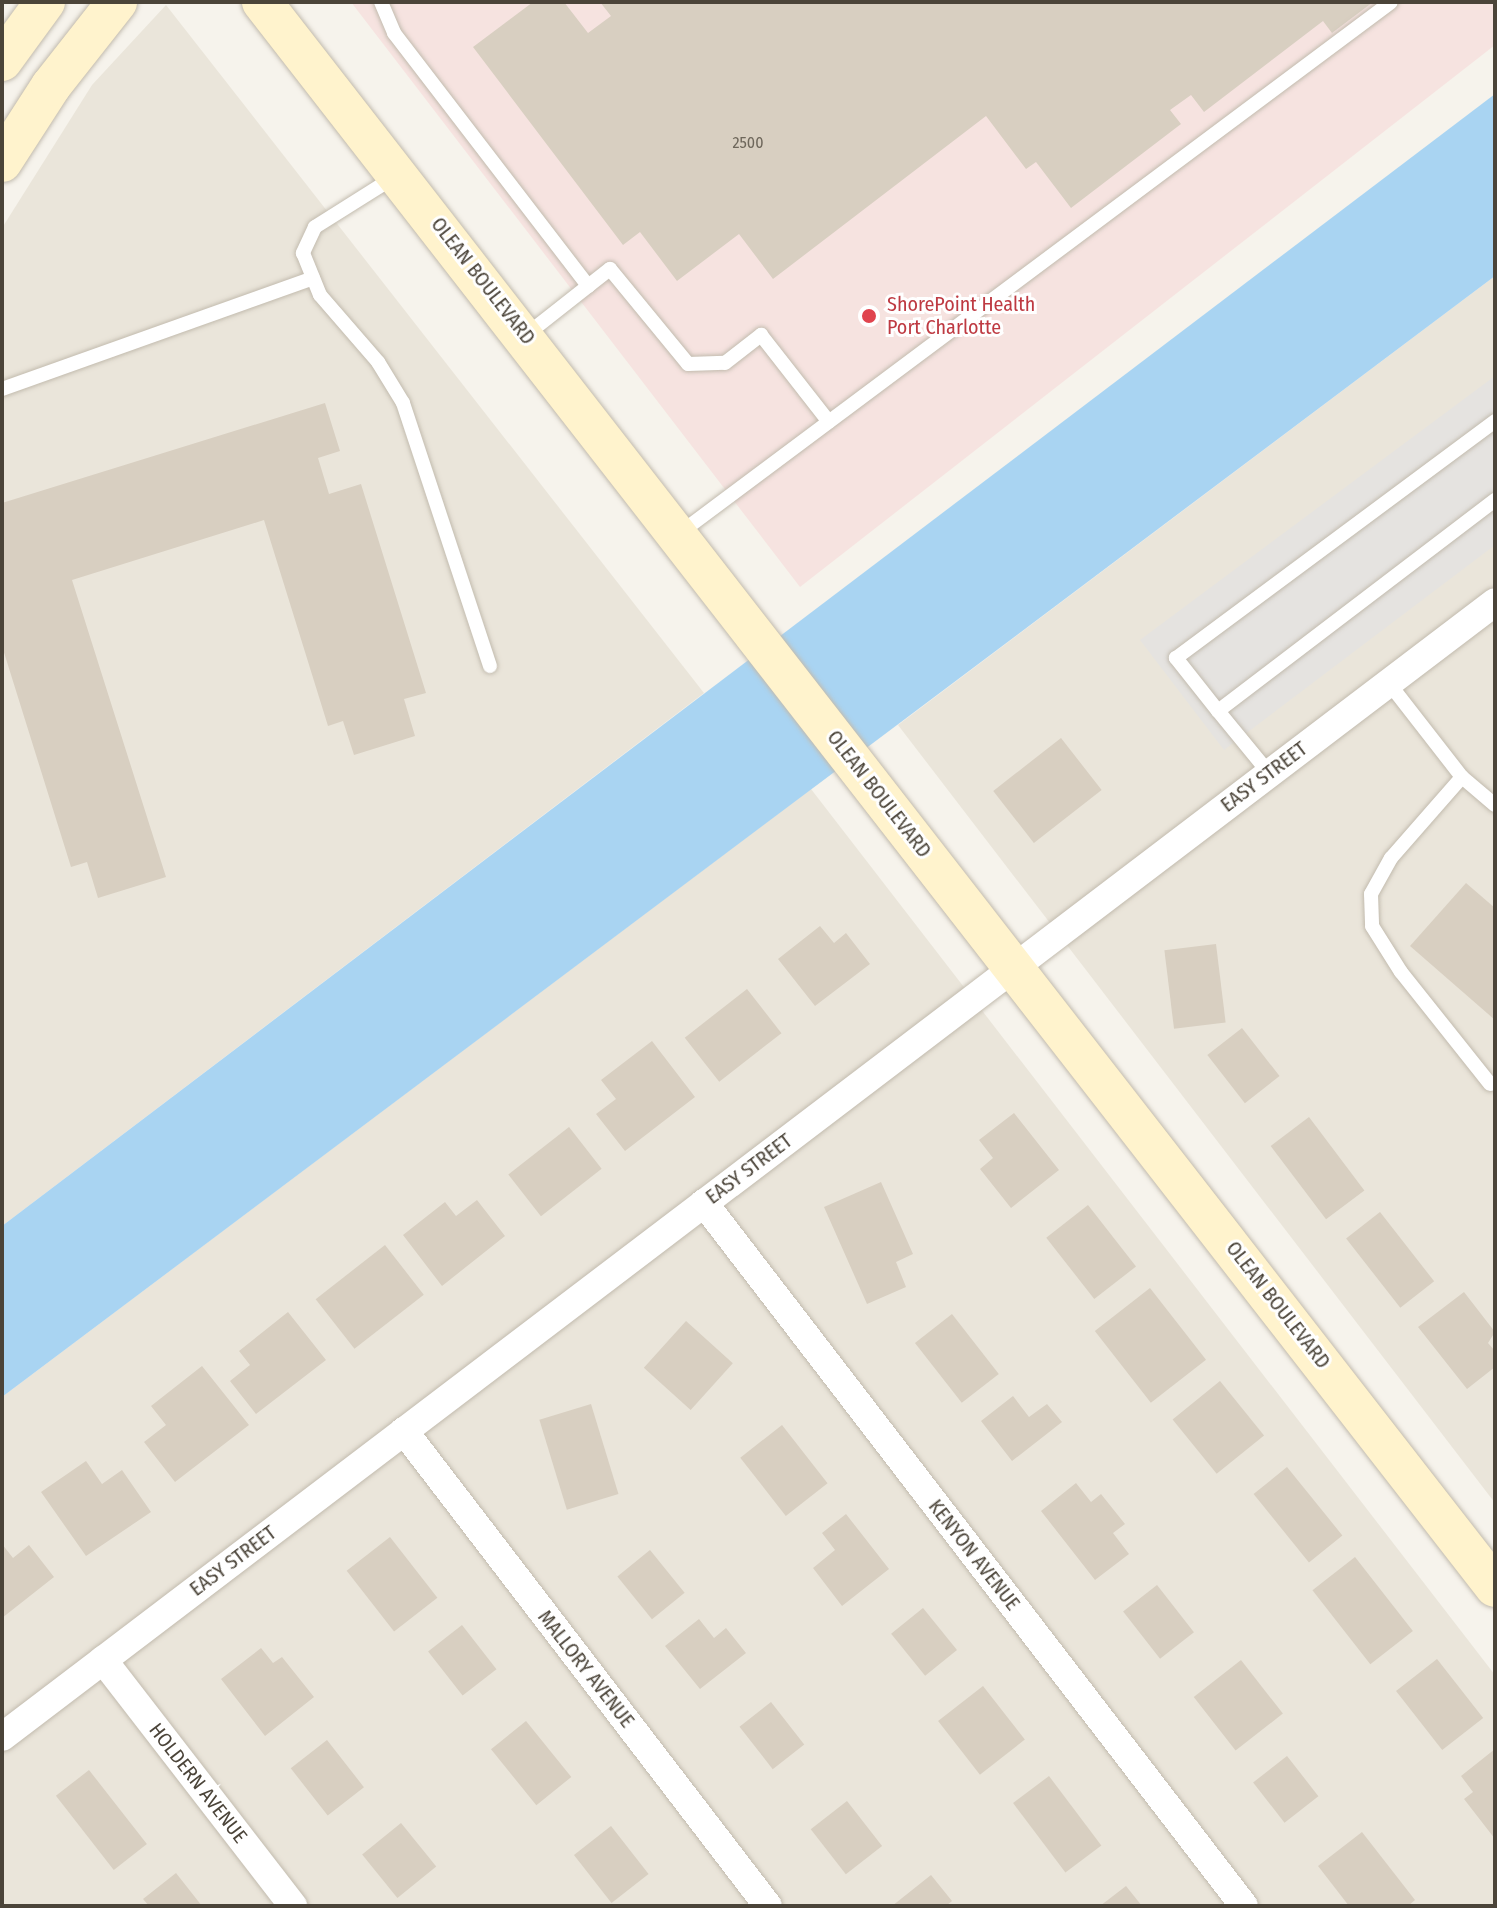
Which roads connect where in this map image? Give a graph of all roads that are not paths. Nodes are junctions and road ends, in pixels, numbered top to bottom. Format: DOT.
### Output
graph roads {
  1 [pos="45,2"];
  2 [pos="117,2"];
  3 [pos="262,2"];
  4 [pos="381,2"];
  5 [pos="1391,2"];
  6 [pos="2,61"];
  7 [pos="2,162"];
  8 [pos="399,173"];
  9 [pos="313,278"];
  10 [pos="588,286"];
  11 [pos="525,336"];
  12 [pos="2,389"];
  13 [pos="1495,421"];
  14 [pos="829,422"];
  15 [pos="1495,500"];
  16 [pos="679,534"];
  17 [pos="1495,602"];
  18 [pos="490,666"];
  19 [pos="1388,682"];
  20 [pos="1218,711"];
  21 [pos="1269,773"];
  22 [pos="1462,777"];
  23 [pos="1495,805"];
  24 [pos="1013,967"];
  25 [pos="1490,1084"];
  26 [pos="704,1203"];
  27 [pos="404,1431"];
  28 [pos="1495,1587"];
  29 [pos="103,1660"];
  30 [pos="2,1737"];
  31 [pos="293,1906"];
  32 [pos="768,1906"];
  33 [pos="1244,1906"];
  1 -- 6 [label="street"];
  2 -- 7 [label="street"];
  3 -- 8 [label="street, OLEAN BOULEVARD"];
  4 -- 10 [label="lane"];
  5 -- 14 [label="lane"];
  8 -- 9 [label="lane"];
  8 -- 11 [label="street, OLEAN BOULEVARD"];
  9 -- 12 [label="lane"];
  9 -- 18 [label="lane"];
  10 -- 11 [label="lane"];
  10 -- 14 [label="lane"];
  11 -- 16 [label="street, OLEAN BOULEVARD"];
  13 -- 20 [label="lane"];
  14 -- 16 [label="lane"];
  15 -- 20 [label="lane"];
  16 -- 24 [label="street, OLEAN BOULEVARD"];
  17 -- 19 [label="street, EASY STREET"];
  19 -- 21 [label="street, EASY STREET"];
  19 -- 22 [label="lane"];
  20 -- 21 [label="lane"];
  21 -- 24 [label="street, EASY STREET"];
  22 -- 23 [label="lane"];
  22 -- 25 [label="lane"];
  24 -- 26 [label="street, EASY STREET"];
  24 -- 28 [label="street, OLEAN BOULEVARD"];
  26 -- 27 [label="street, EASY STREET"];
  26 -- 33 [label="street, KENYON AVENUE"];
  27 -- 29 [label="street, EASY STREET"];
  27 -- 32 [label="street, MALLORY AVENUE"];
  29 -- 30 [label="street, EASY STREET"];
  29 -- 31 [label="street, HOLDERN AVENUE"];
}
